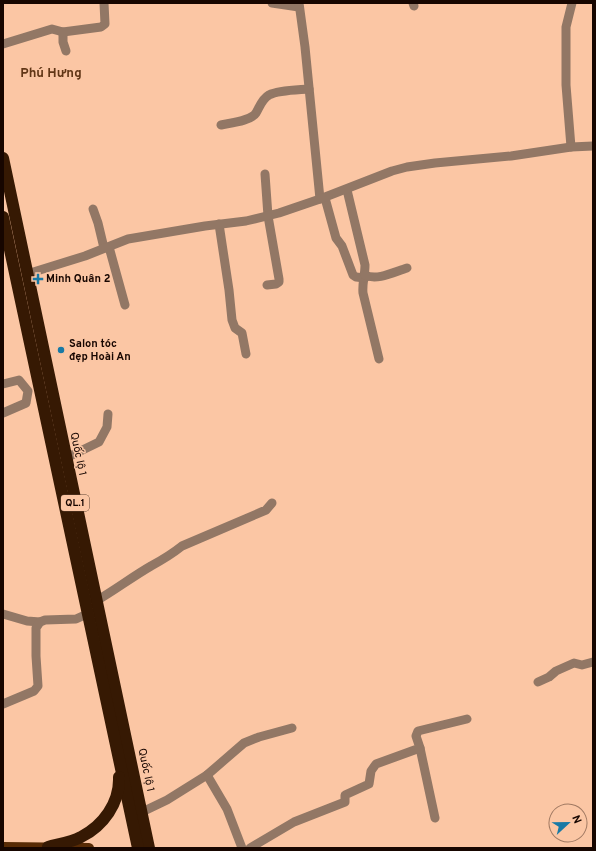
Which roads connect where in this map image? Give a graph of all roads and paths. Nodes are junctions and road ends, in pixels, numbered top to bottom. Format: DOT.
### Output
graph roads {
  1 [pos="104,3"];
  2 [pos="272,3"];
  3 [pos="572,3"];
  4 [pos="299,5"];
  5 [pos="63,32"];
  6 [pos="3,44"];
  7 [pos="66,51"];
  8 [pos="309,89"];
  9 [pos="221,125"];
  10 [pos="593,146"];
  11 [pos="571,147"];
  12 [pos="3,158"];
  13 [pos="266,174"];
  14 [pos="347,190"];
  15 [pos="322,198"];
  16 [pos="92,209"];
  17 [pos="3,216"];
  18 [pos="268,216"];
  19 [pos="218,224"];
  20 [pos="106,248"];
  21 [pos="407,268"];
  22 [pos="27,274"];
  23 [pos="365,276"];
  24 [pos="267,285"];
  25 [pos="124,305"];
  26 [pos="246,354"];
  27 [pos="379,359"];
  28 [pos="3,384"];
  29 [pos="34,388"];
  30 [pos="3,412"];
  31 [pos="108,414"];
  32 [pos="66,458"];
  33 [pos="272,503"];
  34 [pos="96,601"];
  35 [pos="3,614"];
  36 [pos="87,614"];
  37 [pos="40,622"];
  38 [pos="593,662"];
  39 [pos="538,682"];
  40 [pos="3,704"];
  41 [pos="467,719"];
  42 [pos="292,728"];
  43 [pos="420,748"];
  44 [pos="119,760"];
  45 [pos="207,775"];
  46 [pos="142,812"];
  47 [pos="435,818"];
  48 [pos="3,847"];
  49 [pos="48,847"];
  50 [pos="89,848"];
  51 [pos="145,848"];
  52 [pos="242,848"];
  53 [pos="252,848"];
  1 -- 5 [label="street"];
  2 -- 4 [label="street"];
  3 -- 11 [label="street"];
  4 -- 8 [label="street"];
  5 -- 6 [label="street"];
  5 -- 7 [label="street"];
  8 -- 9 [label="street"];
  8 -- 15 [label="street"];
  10 -- 11 [label="street"];
  11 -- 14 [label="street"];
  12 -- 22 [label="highway, Quốc lộ 1 / QL.1"];
  13 -- 18 [label="street"];
  14 -- 15 [label="street"];
  14 -- 23 [label="street"];
  15 -- 18 [label="street"];
  15 -- 23 [label="street"];
  16 -- 20 [label="street"];
  17 -- 29 [label="highway, Quốc lộ 1 / QL.1"];
  18 -- 19 [label="street"];
  18 -- 24 [label="street"];
  19 -- 20 [label="street"];
  19 -- 26 [label="street"];
  20 -- 22 [label="street"];
  20 -- 25 [label="street"];
  21 -- 23 [label="street"];
  22 -- 32 [label="highway, Quốc lộ 1 / QL.1"];
  23 -- 27 [label="street"];
  28 -- 29 [label="street"];
  29 -- 30 [label="street"];
  29 -- 36 [label="highway, Quốc lộ 1 / QL.1"];
  31 -- 32 [label="street"];
  32 -- 34 [label="highway, Quốc lộ 1 / QL.1"];
  33 -- 34 [label="street"];
  34 -- 46 [label="highway, Quốc lộ 1 / QL.1"];
  35 -- 37 [label="street"];
  36 -- 37 [label="street"];
  36 -- 44 [label="highway, Quốc lộ 1 / QL.1"];
  37 -- 40 [label="street"];
  38 -- 39 [label="street"];
  41 -- 43 [label="street"];
  42 -- 45 [label="street"];
  43 -- 47 [label="street"];
  43 -- 53 [label="street"];
  44 -- 49 [label="highway"];
  44 -- 51 [label="highway, Quốc lộ 1 / QL.1"];
  45 -- 46 [label="street"];
  45 -- 52 [label="street"];
  46 -- 51 [label="highway, Quốc lộ 1 / QL.1"];
  48 -- 49 [label="main road"];
  49 -- 50 [label="main road"];
}
